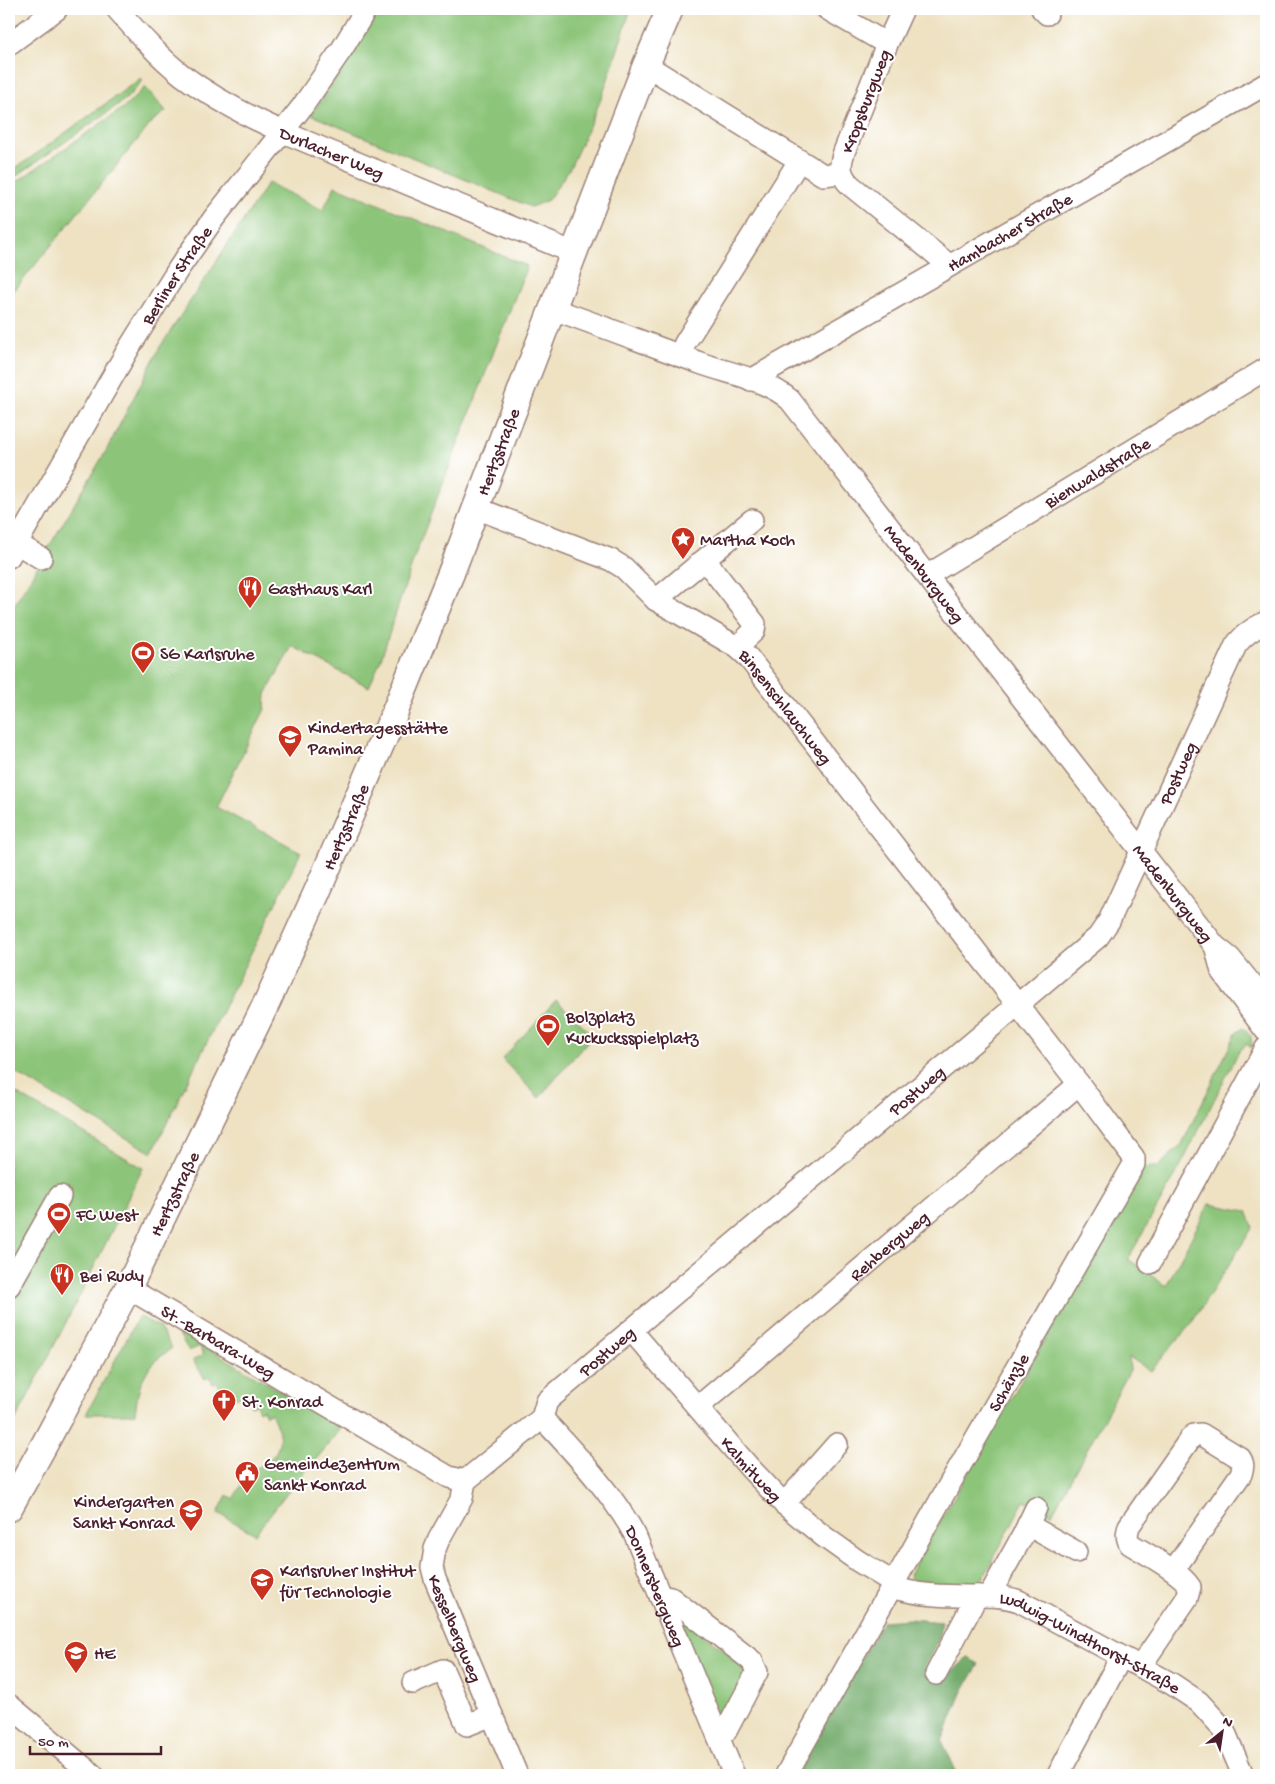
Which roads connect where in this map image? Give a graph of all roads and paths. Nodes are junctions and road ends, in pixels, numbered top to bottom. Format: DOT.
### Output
graph roads {
  1 [pos="57,9"];
  2 [pos="117,9"];
  3 [pos="366,9"];
  4 [pos="670,9"];
  5 [pos="827,9"];
  6 [pos="903,9"];
  7 [pos="9,44"];
  8 [pos="887,44"];
  9 [pos="646,64"];
  10 [pos="1266,84"];
  11 [pos="282,132"];
  12 [pos="799,161"];
  13 [pos="841,172"];
  14 [pos="574,253"];
  15 [pos="949,265"];
  16 [pos="553,309"];
  17 [pos="680,356"];
  18 [pos="1266,369"];
  19 [pos="751,380"];
  20 [pos="476,508"];
  21 [pos="752,520"];
  22 [pos="12,550"];
  23 [pos="41,558"];
  24 [pos="700,563"];
  25 [pos="928,575"];
  26 [pos="656,600"];
  27 [pos="1266,622"];
  28 [pos="737,647"];
  29 [pos="1142,850"];
  30 [pos="1215,946"];
  31 [pos="1266,1002"];
  32 [pos="1017,1004"];
  33 [pos="1266,1031"];
  34 [pos="1266,1048"];
  35 [pos="1079,1084"];
  36 [pos="60,1196"];
  37 [pos="1150,1263"];
  38 [pos="9,1286"];
  39 [pos="128,1288"];
  40 [pos="631,1330"];
  41 [pos="698,1407"];
  42 [pos="542,1418"];
  43 [pos="837,1444"];
  44 [pos="466,1481"];
  45 [pos="784,1504"];
  46 [pos="9,1508"];
  47 [pos="1076,1552"];
  48 [pos="1173,1571"];
  49 [pos="892,1585"];
  50 [pos="660,1596"];
  51 [pos="983,1596"];
  52 [pos="1121,1657"];
  53 [pos="1140,1667"];
  54 [pos="936,1674"];
  55 [pos="413,1683"];
  56 [pos="9,1705"];
  57 [pos="492,1715"];
  58 [pos="718,1736"];
  59 [pos="93,1775"];
  60 [pos="517,1775"];
  61 [pos="734,1775"];
  62 [pos="786,1775"];
  63 [pos="1058,1775"];
  64 [pos="1243,1775"];
  1 -- 7 [label="street"];
  2 -- 11 [label="street, Durlacher Weg"];
  3 -- 11 [label="street, Berliner Straße"];
  4 -- 9 [label="main road, Hertzstraße"];
  5 -- 8 [label="street"];
  6 -- 8 [label="street, Kropsburgweg"];
  8 -- 13 [label="street, Kropsburgweg"];
  9 -- 12 [label="street"];
  9 -- 14 [label="main road, Hertzstraße"];
  10 -- 15 [label="street, Hambacher Straße"];
  11 -- 14 [label="street, Durlacher Weg"];
  11 -- 22 [label="street, Berliner Straße"];
  12 -- 13 [label="street"];
  12 -- 17 [label="street"];
  13 -- 15 [label="street, Kropsburgweg"];
  14 -- 16 [label="main road, Hertzstraße"];
  15 -- 19 [label="street, Hambacher Straße"];
  16 -- 17 [label="street, Madenburgweg"];
  16 -- 20 [label="main road, Hertzstraße"];
  17 -- 19 [label="street, Madenburgweg"];
  18 -- 25 [label="street, Bienwaldstraße"];
  19 -- 25 [label="street, Madenburgweg"];
  20 -- 26 [label="street, Binsenschlauchweg"];
  20 -- 39 [label="main road, Hertzstraße"];
  21 -- 24 [label="street"];
  22 -- 23 [label="street"];
  24 -- 26 [label="street"];
  24 -- 28 [label="street"];
  25 -- 29 [label="street, Madenburgweg"];
  26 -- 28 [label="street, Binsenschlauchweg"];
  27 -- 29 [label="street, Postweg"];
  28 -- 32 [label="street, Binsenschlauchweg"];
  29 -- 30 [label="street, Madenburgweg"];
  29 -- 32 [label="street, Postweg"];
  30 -- 31 [label="street, Madenburgweg"];
  30 -- 33 [label="street, Madenburgweg"];
  32 -- 35 [label="street, Schänzle"];
  32 -- 40 [label="street, Postweg"];
  34 -- 37 [label="street"];
  35 -- 41 [label="street, Rehbergweg"];
  35 -- 49 [label="street, Schänzle"];
  36 -- 38 [label="street"];
  39 -- 44 [label="street, St.-Barbara-Weg"];
  39 -- 46 [label="main road, Hertzstraße"];
  40 -- 41 [label="street, Kalmitweg"];
  40 -- 42 [label="street, Postweg"];
  41 -- 45 [label="street, Kalmitweg"];
  42 -- 44 [label="street, Postweg"];
  42 -- 50 [label="street, Donnersbergweg"];
  43 -- 45 [label="street"];
  44 -- 57 [label="street, Kesselbergweg"];
  45 -- 49 [label="street, Kalmitweg"];
  47 -- 51 [label="street"];
  48 -- 48 [label="street"];
  48 -- 53 [label="street"];
  49 -- 51 [label="street, Ludwig-Windthorst-Straße"];
  49 -- 62 [label="street, Schänzle"];
  50 -- 58 [label="street, Donnersbergweg"];
  50 -- 58 [label="street"];
  51 -- 52 [label="street, Ludwig-Windthorst-Straße"];
  51 -- 54 [label="street"];
  52 -- 53 [label="street, Ludwig-Windthorst-Straße"];
  52 -- 63 [label="street"];
  53 -- 64 [label="street, Ludwig-Windthorst-Straße"];
  55 -- 57 [label="street"];
  56 -- 59 [label="street"];
  57 -- 60 [label="street, Kesselbergweg"];
  58 -- 61 [label="street, Donnersbergweg"];
}
